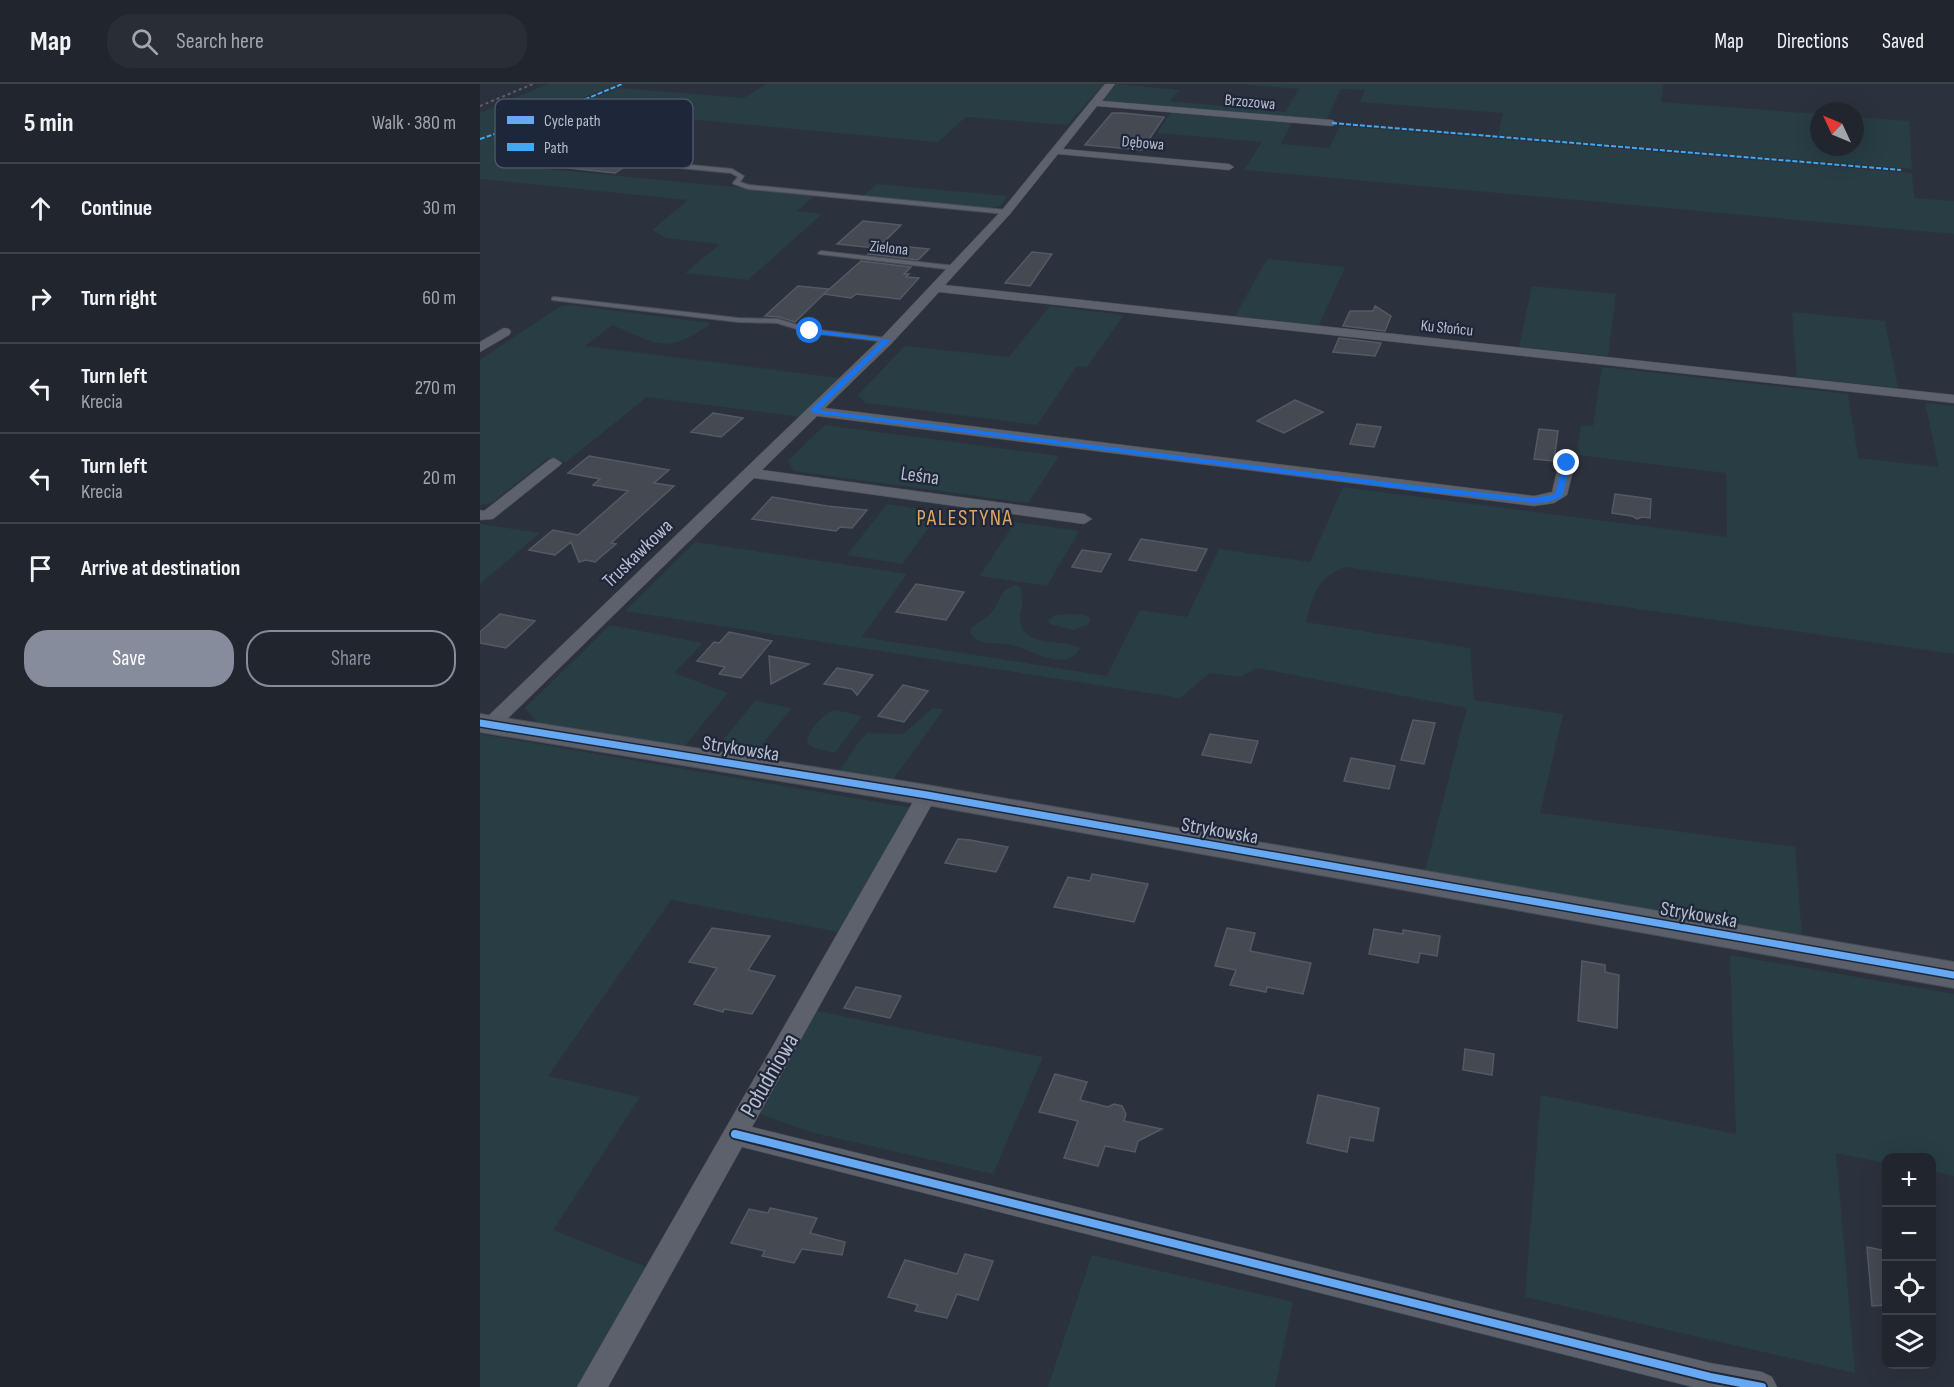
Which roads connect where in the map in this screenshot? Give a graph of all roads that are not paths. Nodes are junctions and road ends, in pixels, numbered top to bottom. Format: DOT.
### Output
graph roads {
  1 [pos="1110,84"];
  2 [pos="1093,103"];
  3 [pos="1332,123"];
  4 [pos="1054,151"];
  5 [pos="693,167"];
  6 [pos="1229,167"];
  7 [pos="1006,212"];
  8 [pos="821,253"];
  9 [pos="955,268"];
  10 [pos="937,288"];
  11 [pos="554,299"];
  12 [pos="504,332"];
  13 [pos="887,340"];
  14 [pos="480,348"];
  15 [pos="1954,399"];
  16 [pos="813,411"];
  17 [pos="1567,463"];
  18 [pos="554,464"];
  19 [pos="751,473"];
  20 [pos="480,515"];
  21 [pos="1084,519"];
  22 [pos="485,724"];
  23 [pos="927,795"];
  24 [pos="1954,975"];
  25 [pos="735,1134"];
  26 [pos="592,1387"];
  27 [pos="1762,1387"];
  1 -- 2 [label="street, Truskawkowa"];
  2 -- 3 [label="street, Brzozowa"];
  2 -- 4 [label="street, Truskawkowa"];
  4 -- 6 [label="street, Dębowa"];
  4 -- 7 [label="street, Truskawkowa"];
  5 -- 7 [label="lane"];
  7 -- 9 [label="street, Truskawkowa"];
  8 -- 9 [label="lane, Zielona"];
  9 -- 10 [label="street, Truskawkowa"];
  10 -- 13 [label="street, Truskawkowa"];
  10 -- 15 [label="street, Ku Słońcu"];
  11 -- 13 [label="lane"];
  12 -- 14 [label="street"];
  13 -- 16 [label="street, Truskawkowa"];
  16 -- 17 [label="street"];
  16 -- 19 [label="street, Truskawkowa"];
  18 -- 20 [label="street"];
  19 -- 21 [label="street, Leśna"];
  19 -- 22 [label="street, Truskawkowa"];
  22 -- 23 [label="street, Strykowska"];
  23 -- 24 [label="street, Strykowska"];
  23 -- 25 [label="street, Południowa"];
  25 -- 26 [label="street, Południowa"];
  25 -- 27 [label="street"];
}
